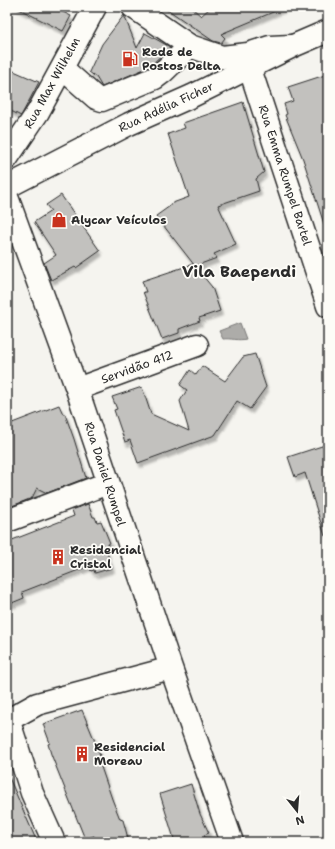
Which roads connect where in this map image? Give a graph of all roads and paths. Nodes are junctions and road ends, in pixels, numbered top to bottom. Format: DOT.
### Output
graph roads {
  1 [pos="95,7"];
  2 [pos="133,7"];
  3 [pos="328,32"];
  4 [pos="190,46"];
  5 [pos="293,46"];
  6 [pos="249,66"];
  7 [pos="62,68"];
  8 [pos="7,158"];
  9 [pos="7,187"];
  10 [pos="7,197"];
  11 [pos="328,306"];
  12 [pos="197,344"];
  13 [pos="77,389"];
  14 [pos="108,483"];
  15 [pos="7,520"];
  16 [pos="171,668"];
  17 [pos="54,842"];
  18 [pos="232,842"];
  1 -- 7 [label="main road, Rua Max Wilhelm"];
  2 -- 4 [label="main road"];
  3 -- 5 [label="main road, Rua Adélia Ficher"];
  4 -- 5 [label="main road"];
  4 -- 7 [label="main road"];
  5 -- 6 [label="main road, Rua Adélia Ficher"];
  6 -- 9 [label="main road, Rua Adélia Ficher"];
  6 -- 11 [label="main road, Rua Emma Rumpel Bartel"];
  7 -- 8 [label="main road, Rua Max Wilhelm"];
  10 -- 13 [label="main road, Rua Daniel Rumpel"];
  12 -- 13 [label="main road, Servidão 412"];
  13 -- 14 [label="main road, Rua Daniel Rumpel"];
  14 -- 15 [label="main road"];
  14 -- 16 [label="main road, Rua Daniel Rumpel"];
  16 -- 17 [label="main road"];
  16 -- 18 [label="main road, Rua Daniel Rumpel"];
}
